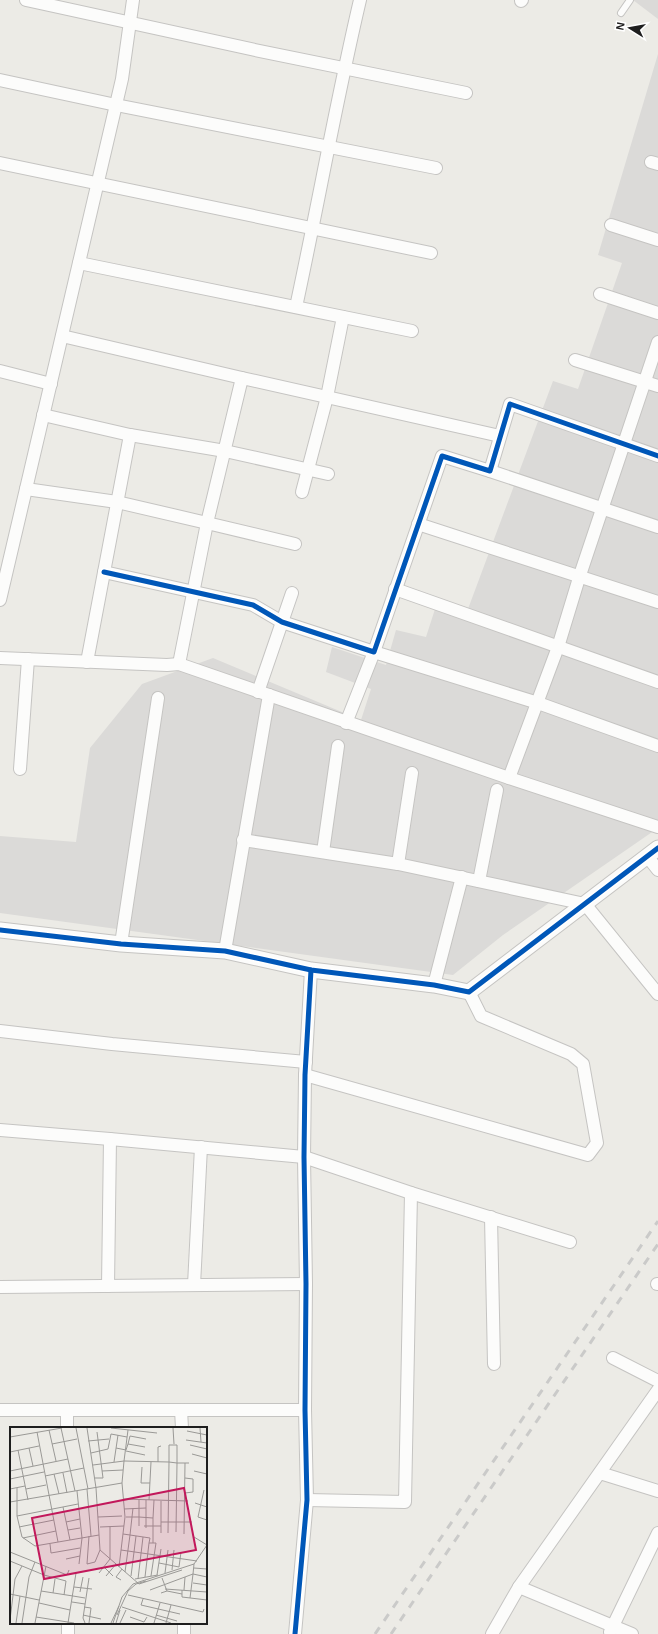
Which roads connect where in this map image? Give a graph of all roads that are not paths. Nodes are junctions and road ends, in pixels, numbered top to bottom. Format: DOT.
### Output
graph roads {
  1 [pos="26,0"];
  2 [pos="133,0"];
  3 [pos="360,0"];
  4 [pos="630,0"];
  5 [pos="51,3"];
  6 [pos="621,13"];
  7 [pos="130,22"];
  8 [pos="344,68"];
  9 [pos="0,80"];
  10 [pos="466,93"];
  11 [pos="116,104"];
  12 [pos="329,147"];
  13 [pos="0,163"];
  14 [pos="436,168"];
  15 [pos="98,182"];
  16 [pos="611,225"];
  17 [pos="313,228"];
  18 [pos="658,240"];
  19 [pos="431,253"];
  20 [pos="79,263"];
  21 [pos="600,294"];
  22 [pos="296,307"];
  23 [pos="658,313"];
  24 [pos="342,317"];
  25 [pos="412,331"];
  26 [pos="62,336"];
  27 [pos="658,342"];
  28 [pos="576,360"];
  29 [pos="0,371"];
  30 [pos="242,378"];
  31 [pos="645,382"];
  32 [pos="51,384"];
  33 [pos="658,386"];
  34 [pos="327,397"];
  35 [pos="43,415"];
  36 [pos="130,435"];
  37 [pos="500,436"];
  38 [pos="624,443"];
  39 [pos="225,451"];
  40 [pos="658,456"];
  41 [pos="308,469"];
  42 [pos="490,471"];
  43 [pos="328,474"];
  44 [pos="26,489"];
  45 [pos="302,492"];
  46 [pos="117,502"];
  47 [pos="603,509"];
  48 [pos="207,523"];
  49 [pos="418,524"];
  50 [pos="658,527"];
  51 [pos="295,544"];
  52 [pos="104,572"];
  53 [pos="579,578"];
  54 [pos="395,589"];
  55 [pos="193,590"];
  56 [pos="292,593"];
  57 [pos="0,600"];
  58 [pos="658,602"];
  59 [pos="282,622"];
  60 [pos="558,647"];
  61 [pos="374,652"];
  62 [pos="0,658"];
  63 [pos="28,659"];
  64 [pos="87,662"];
  65 [pos="179,664"];
  66 [pos="658,682"];
  67 [pos="263,694"];
  68 [pos="158,698"];
  69 [pos="538,703"];
  70 [pos="346,722"];
  71 [pos="338,746"];
  72 [pos="658,746"];
  73 [pos="20,769"];
  74 [pos="412,773"];
  75 [pos="509,778"];
  76 [pos="497,790"];
  77 [pos="658,826"];
  78 [pos="243,840"];
  79 [pos="323,852"];
  80 [pos="653,852"];
  81 [pos="398,864"];
  82 [pos="658,870"];
  83 [pos="462,877"];
  84 [pos="479,881"];
  85 [pos="585,904"];
  86 [pos="0,930"];
  87 [pos="121,944"];
  88 [pos="225,951"];
  89 [pos="311,970"];
  90 [pos="434,985"];
  91 [pos="657,989"];
  92 [pos="469,992"];
  93 [pos="0,1031"];
  94 [pos="306,1062"];
  95 [pos="305,1075"];
  96 [pos="0,1130"];
  97 [pos="110,1139"];
  98 [pos="202,1147"];
  99 [pos="304,1157"];
  100 [pos="411,1193"];
  101 [pos="491,1217"];
  102 [pos="570,1242"];
  103 [pos="306,1284"];
  104 [pos="194,1285"];
  105 [pos="108,1286"];
  106 [pos="0,1288"];
  107 [pos="613,1358"];
  108 [pos="494,1364"];
  109 [pos="658,1381"];
  110 [pos="658,1390"];
  111 [pos="0,1410"];
  112 [pos="181,1410"];
  113 [pos="305,1410"];
  114 [pos="67,1411"];
  115 [pos="67,1427"];
  116 [pos="182,1427"];
  117 [pos="600,1473"];
  118 [pos="658,1491"];
  119 [pos="307,1500"];
  120 [pos="658,1532"];
  121 [pos="520,1587"];
  122 [pos="612,1631"];
  123 [pos="295,1634"];
  124 [pos="492,1634"];
  125 [pos="632,1634"];
  1 -- 5 [label="street"];
  2 -- 7 [label="street"];
  3 -- 8 [label="street"];
  4 -- 6 [label="lane"];
  5 -- 7 [label="street"];
  7 -- 8 [label="street"];
  7 -- 11 [label="street"];
  8 -- 10 [label="street"];
  8 -- 12 [label="street"];
  9 -- 11 [label="street"];
  11 -- 12 [label="street"];
  11 -- 15 [label="street"];
  12 -- 14 [label="street"];
  12 -- 17 [label="street"];
  13 -- 15 [label="street"];
  15 -- 17 [label="street"];
  15 -- 20 [label="street"];
  16 -- 18 [label="street"];
  17 -- 19 [label="street"];
  17 -- 22 [label="street"];
  20 -- 22 [label="street"];
  20 -- 26 [label="street"];
  21 -- 23 [label="street"];
  22 -- 24 [label="street"];
  24 -- 25 [label="street"];
  24 -- 34 [label="street"];
  26 -- 30 [label="street"];
  26 -- 32 [label="street"];
  27 -- 31 [label="street"];
  28 -- 31 [label="street"];
  29 -- 32 [label="street"];
  30 -- 34 [label="street"];
  30 -- 39 [label="street"];
  31 -- 33 [label="street"];
  31 -- 38 [label="street"];
  32 -- 35 [label="street"];
  34 -- 37 [label="street"];
  34 -- 41 [label="street"];
  35 -- 36 [label="street"];
  35 -- 44 [label="street"];
  36 -- 39 [label="street"];
  36 -- 46 [label="street"];
  37 -- 38 [label="street"];
  37 -- 42 [label="street"];
  38 -- 40 [label="street"];
  38 -- 47 [label="street"];
  39 -- 41 [label="street"];
  39 -- 48 [label="street"];
  41 -- 43 [label="street"];
  41 -- 45 [label="street"];
  42 -- 47 [label="street"];
  42 -- 49 [label="street"];
  44 -- 46 [label="street"];
  44 -- 57 [label="street"];
  46 -- 48 [label="street"];
  46 -- 52 [label="street"];
  47 -- 50 [label="street"];
  47 -- 53 [label="street"];
  48 -- 51 [label="street"];
  48 -- 55 [label="street"];
  49 -- 53 [label="street"];
  49 -- 54 [label="street"];
  52 -- 55 [label="street"];
  52 -- 64 [label="street"];
  53 -- 58 [label="street"];
  53 -- 60 [label="street"];
  54 -- 60 [label="street"];
  54 -- 61 [label="street"];
  55 -- 59 [label="street"];
  55 -- 65 [label="street"];
  56 -- 59 [label="street"];
  59 -- 61 [label="street"];
  59 -- 67 [label="street"];
  60 -- 66 [label="street"];
  60 -- 69 [label="street"];
  61 -- 69 [label="street"];
  61 -- 70 [label="street"];
  62 -- 63 [label="street"];
  63 -- 64 [label="street"];
  63 -- 73 [label="street"];
  64 -- 65 [label="street"];
  65 -- 67 [label="street"];
  67 -- 70 [label="street"];
  67 -- 78 [label="street"];
  68 -- 87 [label="street"];
  69 -- 72 [label="street"];
  69 -- 75 [label="street"];
  70 -- 75 [label="street"];
  71 -- 79 [label="street"];
  74 -- 81 [label="street"];
  75 -- 77 [label="street"];
  76 -- 84 [label="street"];
  78 -- 79 [label="street"];
  78 -- 88 [label="street"];
  79 -- 81 [label="street"];
  80 -- 82 [label="street"];
  80 -- 85 [label="street"];
  81 -- 83 [label="street"];
  83 -- 84 [label="street"];
  83 -- 90 [label="street"];
  84 -- 85 [label="street"];
  85 -- 91 [label="street"];
  85 -- 92 [label="street"];
  86 -- 87 [label="street"];
  87 -- 88 [label="street"];
  88 -- 89 [label="street"];
  89 -- 90 [label="street"];
  89 -- 94 [label="street"];
  90 -- 92 [label="street"];
  92 -- 95 [label="street"];
  93 -- 94 [label="street"];
  94 -- 95 [label="street"];
  95 -- 99 [label="street"];
  96 -- 97 [label="street"];
  97 -- 98 [label="street"];
  97 -- 105 [label="street"];
  98 -- 99 [label="street"];
  98 -- 104 [label="street"];
  99 -- 100 [label="street"];
  99 -- 103 [label="street"];
  100 -- 101 [label="street"];
  100 -- 119 [label="street"];
  101 -- 102 [label="street"];
  101 -- 108 [label="street"];
  103 -- 104 [label="street"];
  103 -- 113 [label="street"];
  104 -- 105 [label="street"];
  105 -- 106 [label="street"];
  107 -- 109 [label="street"];
  110 -- 117 [label="street"];
  111 -- 114 [label="street"];
  112 -- 113 [label="street"];
  112 -- 114 [label="street"];
  112 -- 116 [label="street"];
  113 -- 119 [label="street"];
  114 -- 115 [label="street"];
  117 -- 118 [label="street"];
  117 -- 121 [label="street"];
  119 -- 123 [label="street"];
  120 -- 122 [label="street"];
  121 -- 122 [label="street"];
  121 -- 124 [label="street"];
  122 -- 125 [label="street"];
}
